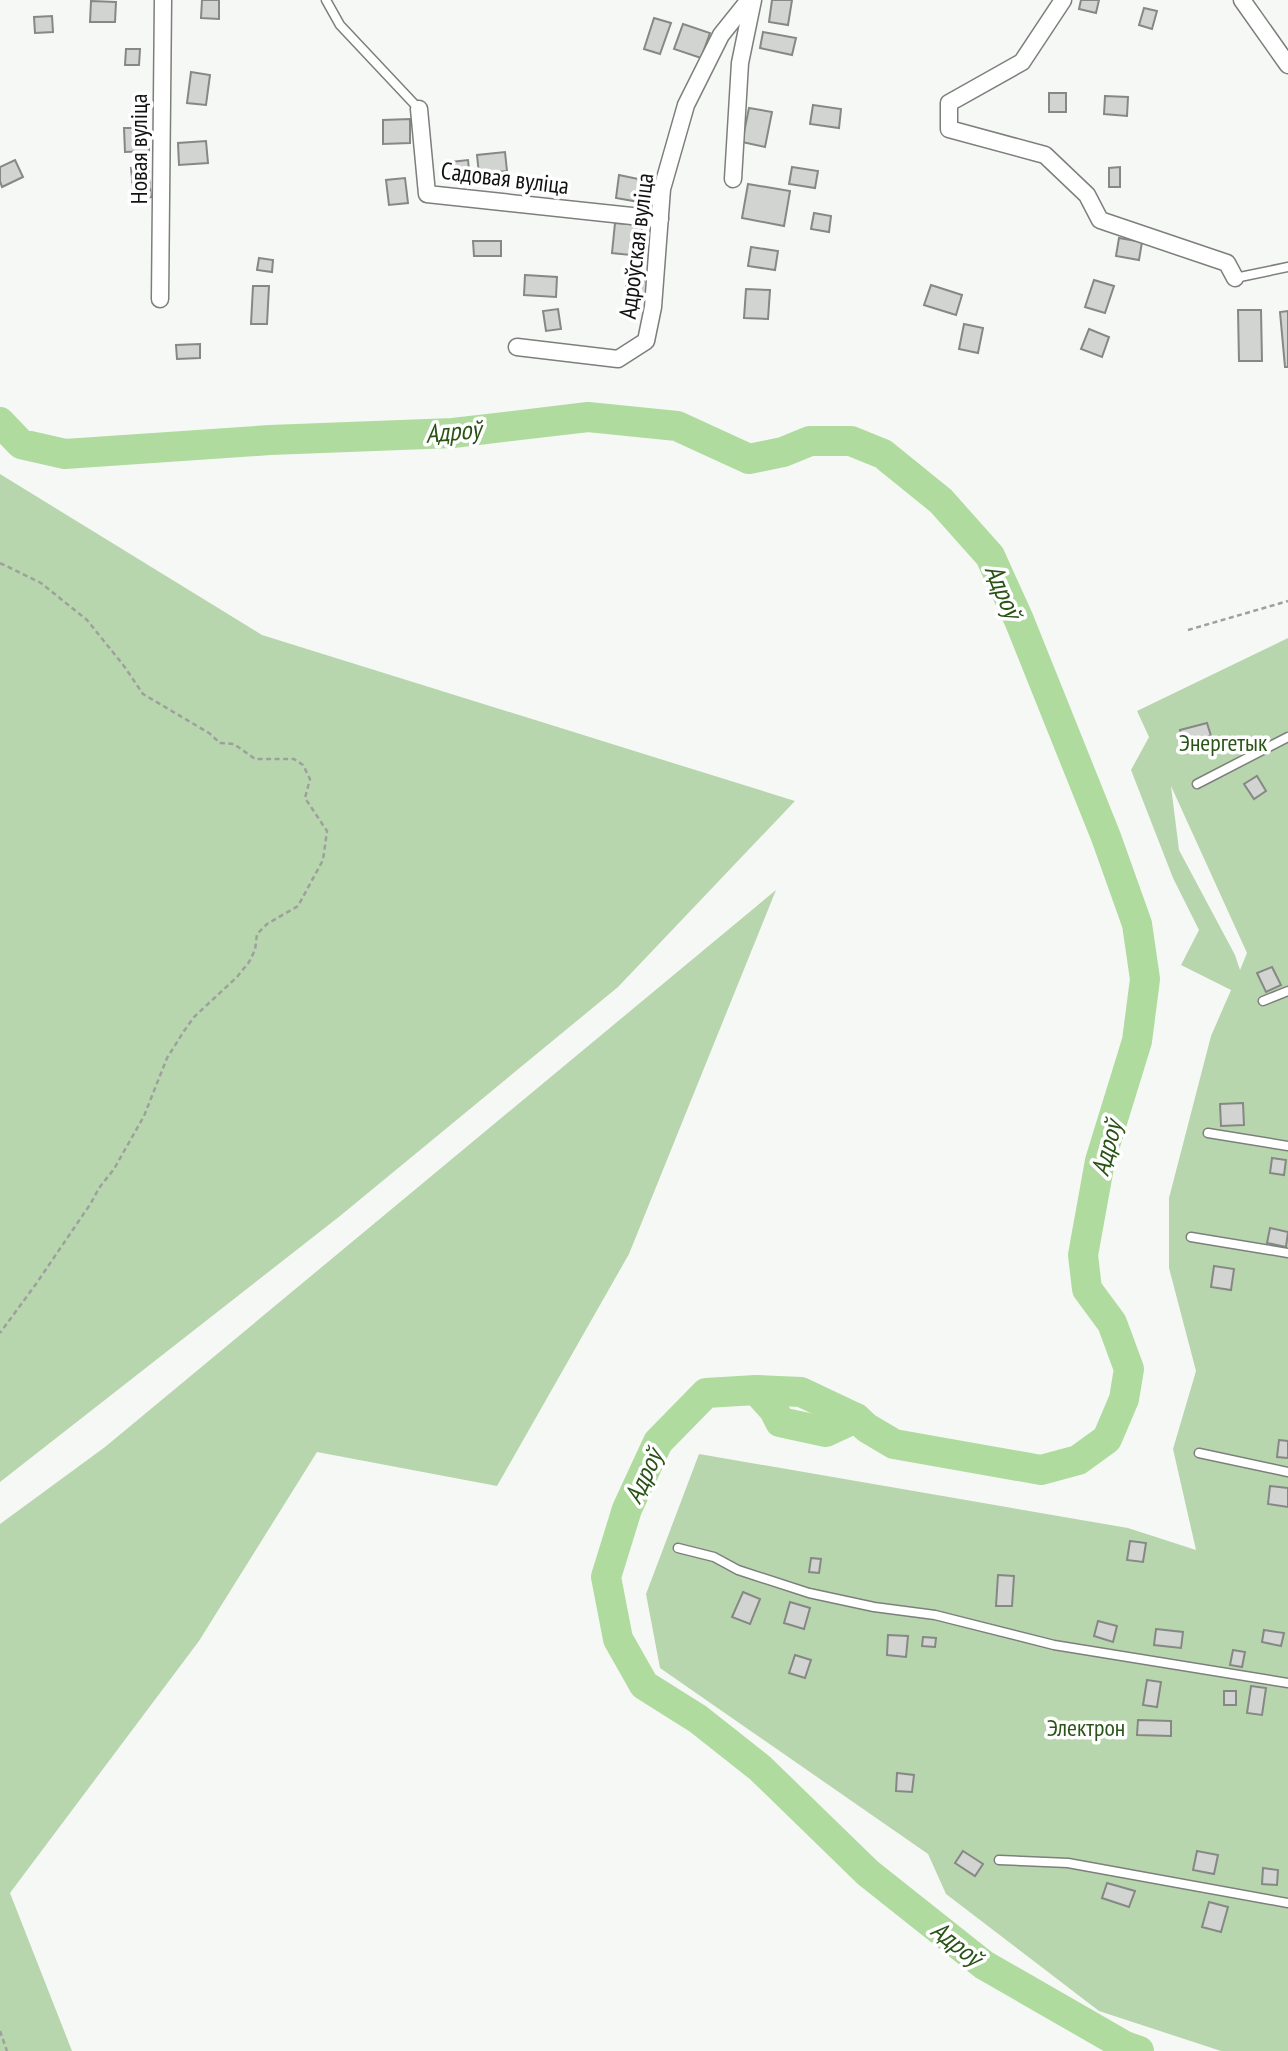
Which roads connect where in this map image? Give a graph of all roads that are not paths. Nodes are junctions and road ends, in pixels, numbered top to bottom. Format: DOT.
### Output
graph roads {
  1 [pos="163,0"];
  2 [pos="326,0"];
  3 [pos="751,0"];
  4 [pos="1063,0"];
  5 [pos="1242,0"];
  6 [pos="1288,65"];
  7 [pos="419,110"];
  8 [pos="733,179"];
  9 [pos="660,219"];
  10 [pos="1288,267"];
  11 [pos="1235,278"];
  12 [pos="160,299"];
  13 [pos="517,346"];
  14 [pos="1288,737"];
  15 [pos="1197,784"];
  16 [pos="1288,991"];
  17 [pos="1263,1001"];
  18 [pos="1208,1133"];
  19 [pos="1288,1146"];
  20 [pos="1191,1237"];
  21 [pos="1288,1253"];
  22 [pos="1199,1453"];
  23 [pos="1288,1472"];
  24 [pos="678,1548"];
  25 [pos="1288,1683"];
  26 [pos="999,1860"];
  27 [pos="1288,1903"];
  1 -- 12 [label="street, Новая вуліца"];
  2 -- 7 [label="lane"];
  3 -- 8 [label="street, Адроўская вуліца"];
  3 -- 9 [label="street, Адроўская вуліца"];
  4 -- 11 [label="street"];
  5 -- 6 [label="street"];
  7 -- 9 [label="street, Садовая вуліца"];
  9 -- 13 [label="street, Адроўская вуліца"];
  10 -- 11 [label="lane"];
  14 -- 15 [label="lane"];
  16 -- 17 [label="lane"];
  18 -- 19 [label="lane"];
  20 -- 21 [label="lane"];
  22 -- 23 [label="lane"];
  24 -- 25 [label="lane"];
  26 -- 27 [label="lane"];
}
